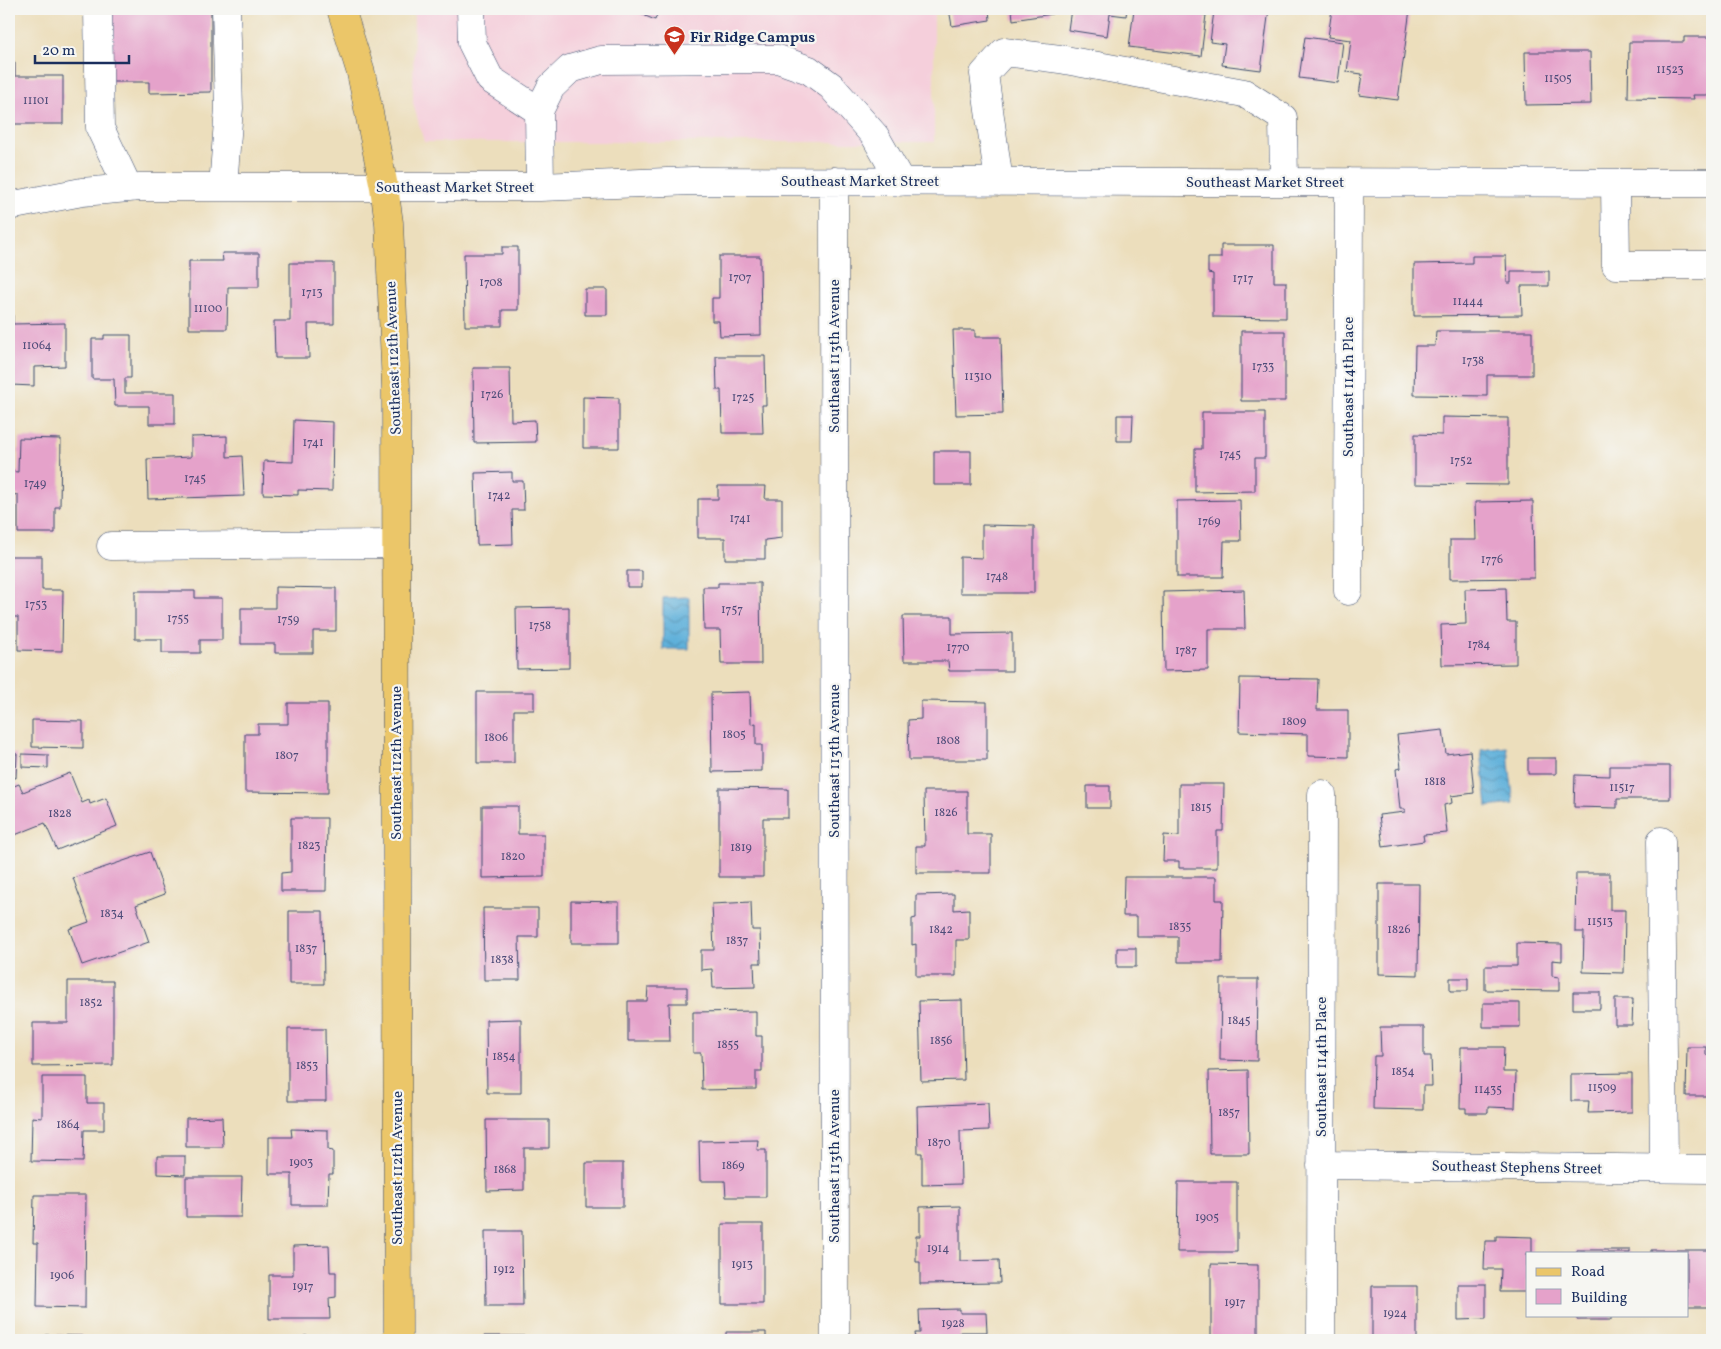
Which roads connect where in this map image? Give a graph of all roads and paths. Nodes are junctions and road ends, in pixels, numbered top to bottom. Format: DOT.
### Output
graph roads {
  1 [pos="98,9"];
  2 [pos="226,9"];
  3 [pos="341,9"];
  4 [pos="472,9"];
  5 [pos="539,110"];
  6 [pos="834,181"];
  7 [pos="901,182"];
  8 [pos="999,182"];
  9 [pos="1284,182"];
  10 [pos="1349,182"];
  11 [pos="1615,183"];
  12 [pos="1712,183"];
  13 [pos="223,187"];
  14 [pos="384,187"];
  15 [pos="540,187"];
  16 [pos="128,188"];
  17 [pos="9,206"];
  18 [pos="1712,265"];
  19 [pos="396,544"];
  20 [pos="111,546"];
  21 [pos="1348,591"];
  22 [pos="1322,794"];
  23 [pos="1661,841"];
  24 [pos="1321,1165"];
  25 [pos="1664,1168"];
  26 [pos="1712,1169"];
  27 [pos="398,1340"];
  28 [pos="835,1340"];
  29 [pos="1321,1340"];
  1 -- 16 [label="street"];
  2 -- 13 [label="street"];
  3 -- 14 [label="main road, Southeast 112th Avenue"];
  4 -- 5 [label="street"];
  5 -- 7 [label="street"];
  5 -- 15 [label="street"];
  6 -- 7 [label="street, Southeast Market Street"];
  6 -- 15 [label="street, Southeast Market Street"];
  6 -- 28 [label="street, Southeast 113th Avenue"];
  7 -- 8 [label="street, Southeast Market Street"];
  8 -- 9 [label="street, Southeast Market Street"];
  8 -- 9 [label="street"];
  9 -- 10 [label="street, Southeast Market Street"];
  10 -- 11 [label="street, Southeast Market Street"];
  10 -- 21 [label="street, Southeast 114th Place"];
  11 -- 12 [label="street, Southeast Market Street"];
  11 -- 18 [label="street"];
  13 -- 14 [label="street, Southeast Market Street"];
  13 -- 16 [label="street, Southeast Market Street"];
  14 -- 15 [label="street, Southeast Market Street"];
  14 -- 19 [label="main road, Southeast 112th Avenue"];
  16 -- 17 [label="street, Southeast Market Street"];
  19 -- 20 [label="street"];
  19 -- 27 [label="main road, Southeast 112th Avenue"];
  22 -- 24 [label="street, Southeast 114th Place"];
  23 -- 25 [label="street"];
  24 -- 25 [label="street, Southeast Stephens Street"];
  24 -- 29 [label="street, Southeast 114th Place"];
  25 -- 26 [label="street, Southeast Stephens Street"];
}
